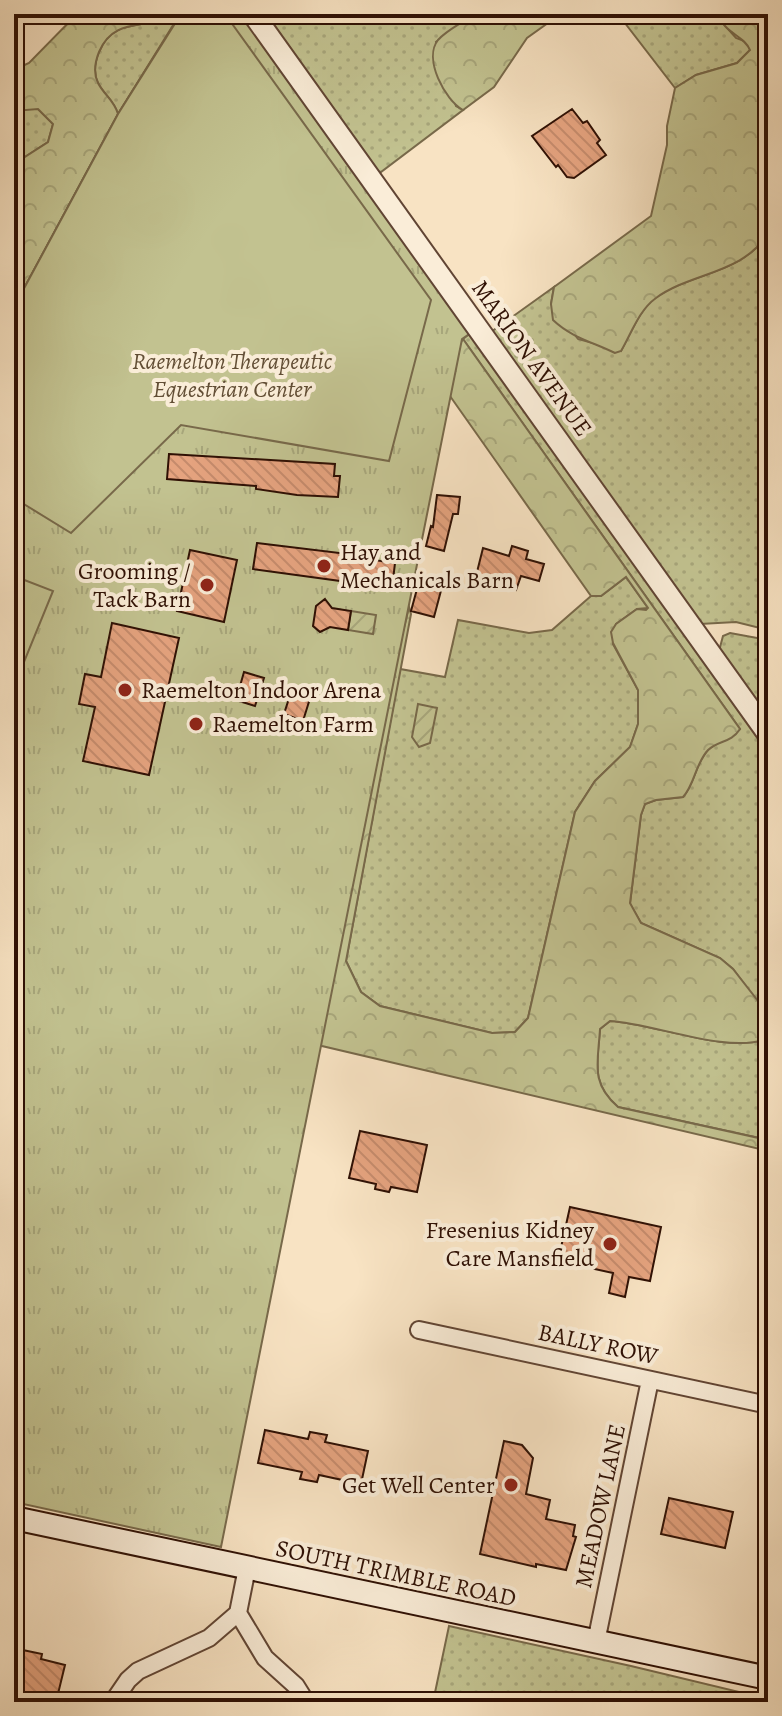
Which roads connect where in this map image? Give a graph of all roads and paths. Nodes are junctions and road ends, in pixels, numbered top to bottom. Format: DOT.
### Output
graph roads {
  1 [pos="253,14"];
  2 [pos="768,734"];
  3 [pos="419,1330"];
  4 [pos="650,1380"];
  5 [pos="768,1405"];
  6 [pos="14,1518"];
  7 [pos="247,1568"];
  8 [pos="238,1613"];
  9 [pos="596,1642"];
  10 [pos="768,1678"];
  11 [pos="113,1702"];
  12 [pos="306,1702"];
  1 -- 2 [label="street, MARION AVENUE"];
  3 -- 4 [label="street, BALLY ROW"];
  4 -- 5 [label="street, BALLY ROW"];
  4 -- 9 [label="street, MEADOW LANE"];
  6 -- 7 [label="main road, SOUTH TRIMBLE ROAD"];
  7 -- 8 [label="street"];
  7 -- 9 [label="main road, SOUTH TRIMBLE ROAD"];
  8 -- 11 [label="street"];
  8 -- 12 [label="street"];
  9 -- 10 [label="main road, SOUTH TRIMBLE ROAD"];
}
